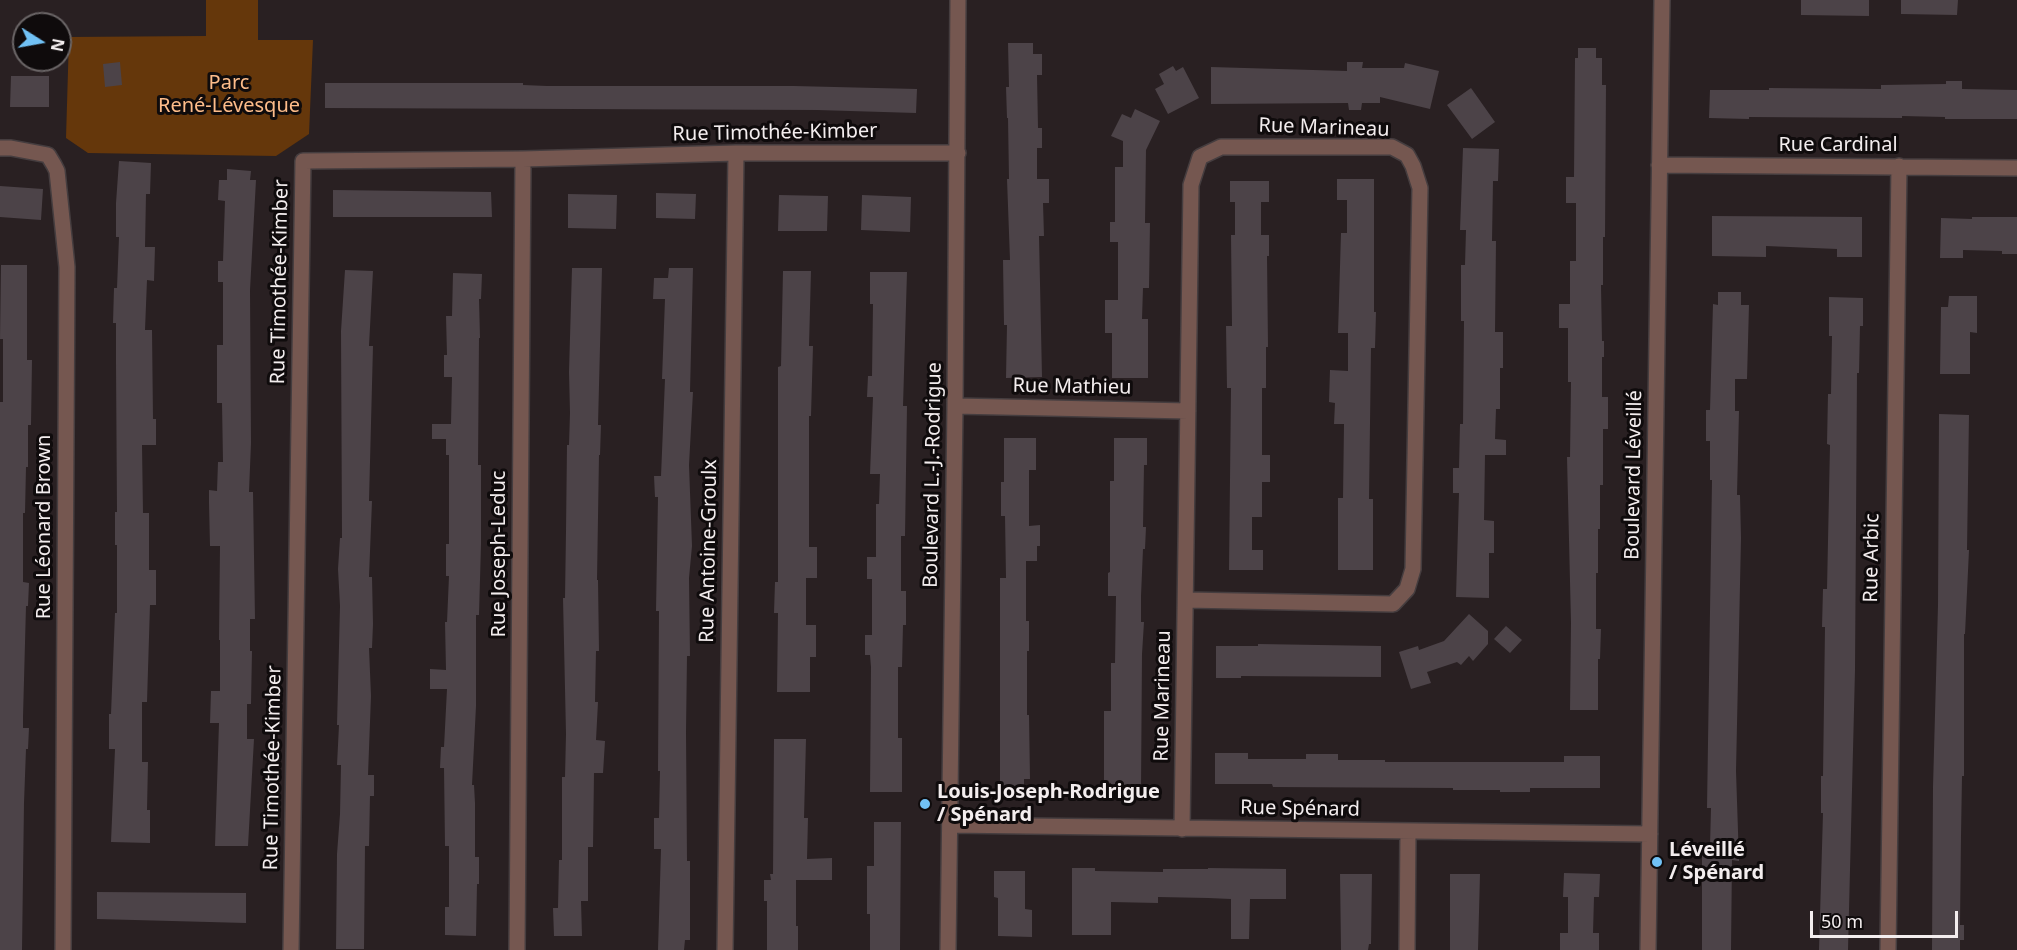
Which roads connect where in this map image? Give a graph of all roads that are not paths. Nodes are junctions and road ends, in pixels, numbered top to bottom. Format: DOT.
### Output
graph roads {
  1 [pos="958,0"];
  2 [pos="1662,0"];
  3 [pos="0,148"];
  4 [pos="736,153"];
  5 [pos="957,153"];
  6 [pos="523,159"];
  7 [pos="1659,165"];
  8 [pos="1899,166"];
  9 [pos="2017,168"];
  10 [pos="955,406"];
  11 [pos="1188,411"];
  12 [pos="1186,600"];
  13 [pos="950,825"];
  14 [pos="1182,829"];
  15 [pos="1408,832"];
  16 [pos="1650,834"];
  17 [pos="63,950"];
  18 [pos="291,950"];
  19 [pos="517,950"];
  20 [pos="725,950"];
  21 [pos="948,950"];
  22 [pos="1407,950"];
  23 [pos="1648,950"];
  24 [pos="1888,950"];
  1 -- 5 [label="street, Boulevard L.-J.-Rodrigue"];
  2 -- 7 [label="street, Boulevard Léveillé"];
  3 -- 17 [label="street, Rue Léonard Brown"];
  4 -- 5 [label="street, Rue Timothée-Kimber"];
  4 -- 6 [label="street, Rue Timothée-Kimber"];
  4 -- 20 [label="street, Rue Antoine-Groulx"];
  5 -- 10 [label="street, Boulevard L.-J.-Rodrigue"];
  6 -- 18 [label="street, Rue Timothée-Kimber"];
  6 -- 19 [label="street, Rue Joseph-Leduc"];
  7 -- 8 [label="street, Rue Cardinal"];
  7 -- 16 [label="street, Boulevard Léveillé"];
  8 -- 9 [label="street, Rue Cardinal"];
  8 -- 24 [label="street, Rue Arbic"];
  10 -- 11 [label="street, Rue Mathieu"];
  10 -- 13 [label="street, Boulevard L.-J.-Rodrigue"];
  11 -- 12 [label="street, Rue Marineau"];
  11 -- 12 [label="street, Rue Marineau"];
  12 -- 14 [label="street, Rue Marineau"];
  13 -- 14 [label="street, Rue Spénard"];
  13 -- 21 [label="street, Boulevard L.-J.-Rodrigue"];
  14 -- 15 [label="street, Rue Spénard"];
  15 -- 16 [label="street, Rue Spénard"];
  15 -- 22 [label="street"];
  16 -- 23 [label="street, Boulevard Léveillé"];
}
